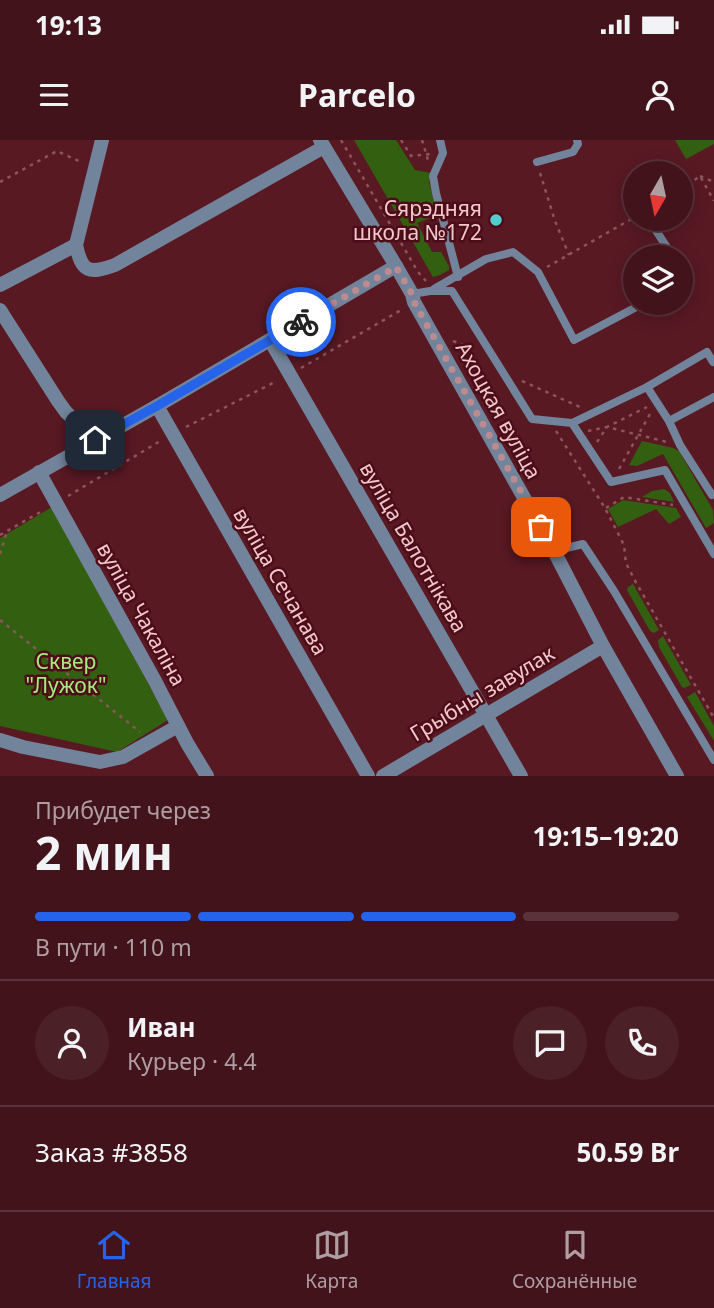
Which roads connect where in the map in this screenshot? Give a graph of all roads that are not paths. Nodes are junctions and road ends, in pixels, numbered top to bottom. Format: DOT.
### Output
graph roads {
  1 [pos="102,140"];
  2 [pos="440,140"];
  3 [pos="578,140"];
  4 [pos="322,143"];
  5 [pos="537,162"];
  6 [pos="76,245"];
  7 [pos="396,267"];
  8 [pos="458,276"];
  9 [pos="0,285"];
  10 [pos="430,291"];
  11 [pos="412,294"];
  12 [pos="0,310"];
  13 [pos="623,314"];
  14 [pos="270,340"];
  15 [pos="713,362"];
  16 [pos="647,387"];
  17 [pos="714,397"];
  18 [pos="157,406"];
  19 [pos="669,421"];
  20 [pos="572,423"];
  21 [pos="95,440"];
  22 [pos="39,472"];
  23 [pos="714,494"];
  24 [pos="0,495"];
  25 [pos="554,551"];
  26 [pos="714,554"];
  27 [pos="603,646"];
  28 [pos="487,716"];
  29 [pos="178,726"];
  30 [pos="0,740"];
  31 [pos="714,760"];
  32 [pos="207,776"];
  33 [pos="368,776"];
  34 [pos="383,776"];
  35 [pos="521,776"];
  36 [pos="677,776"];
  1 -- 6 [label="street"];
  2 -- 8 [label="lane"];
  3 -- 5 [label="lane"];
  4 -- 6 [label="street"];
  4 -- 7 [label="street, Ахоцкая вуліца"];
  6 -- 9 [label="street"];
  7 -- 11 [label="street, Ахоцкая вуліца"];
  7 -- 14 [label="street"];
  8 -- 10 [label="lane"];
  8 -- 13 [label="lane"];
  10 -- 11 [label="lane"];
  10 -- 20 [label="lane"];
  11 -- 25 [label="street, Ахоцкая вуліца"];
  12 -- 21 [label="street"];
  14 -- 18 [label="street"];
  14 -- 28 [label="street, вуліца Балотнікава"];
  15 -- 16 [label="lane"];
  16 -- 19 [label="lane"];
  16 -- 20 [label="lane"];
  17 -- 19 [label="lane"];
  18 -- 21 [label="street"];
  18 -- 33 [label="street, вуліца Сечанава"];
  19 -- 23 [label="lane"];
  20 -- 26 [label="lane"];
  21 -- 22 [label="street"];
  22 -- 24 [label="street"];
  22 -- 29 [label="street, вуліца Чакаліна"];
  25 -- 27 [label="street, Ахоцкая вуліца"];
  25 -- 31 [label="lane"];
  27 -- 28 [label="street, Грыбны завулак"];
  27 -- 36 [label="street, Ахоцкая вуліца"];
  28 -- 34 [label="street, Грыбны завулак"];
  28 -- 35 [label="street, вуліца Балотнікава"];
  29 -- 30 [label="street"];
  29 -- 32 [label="street, вуліца Чакаліна"];
}
